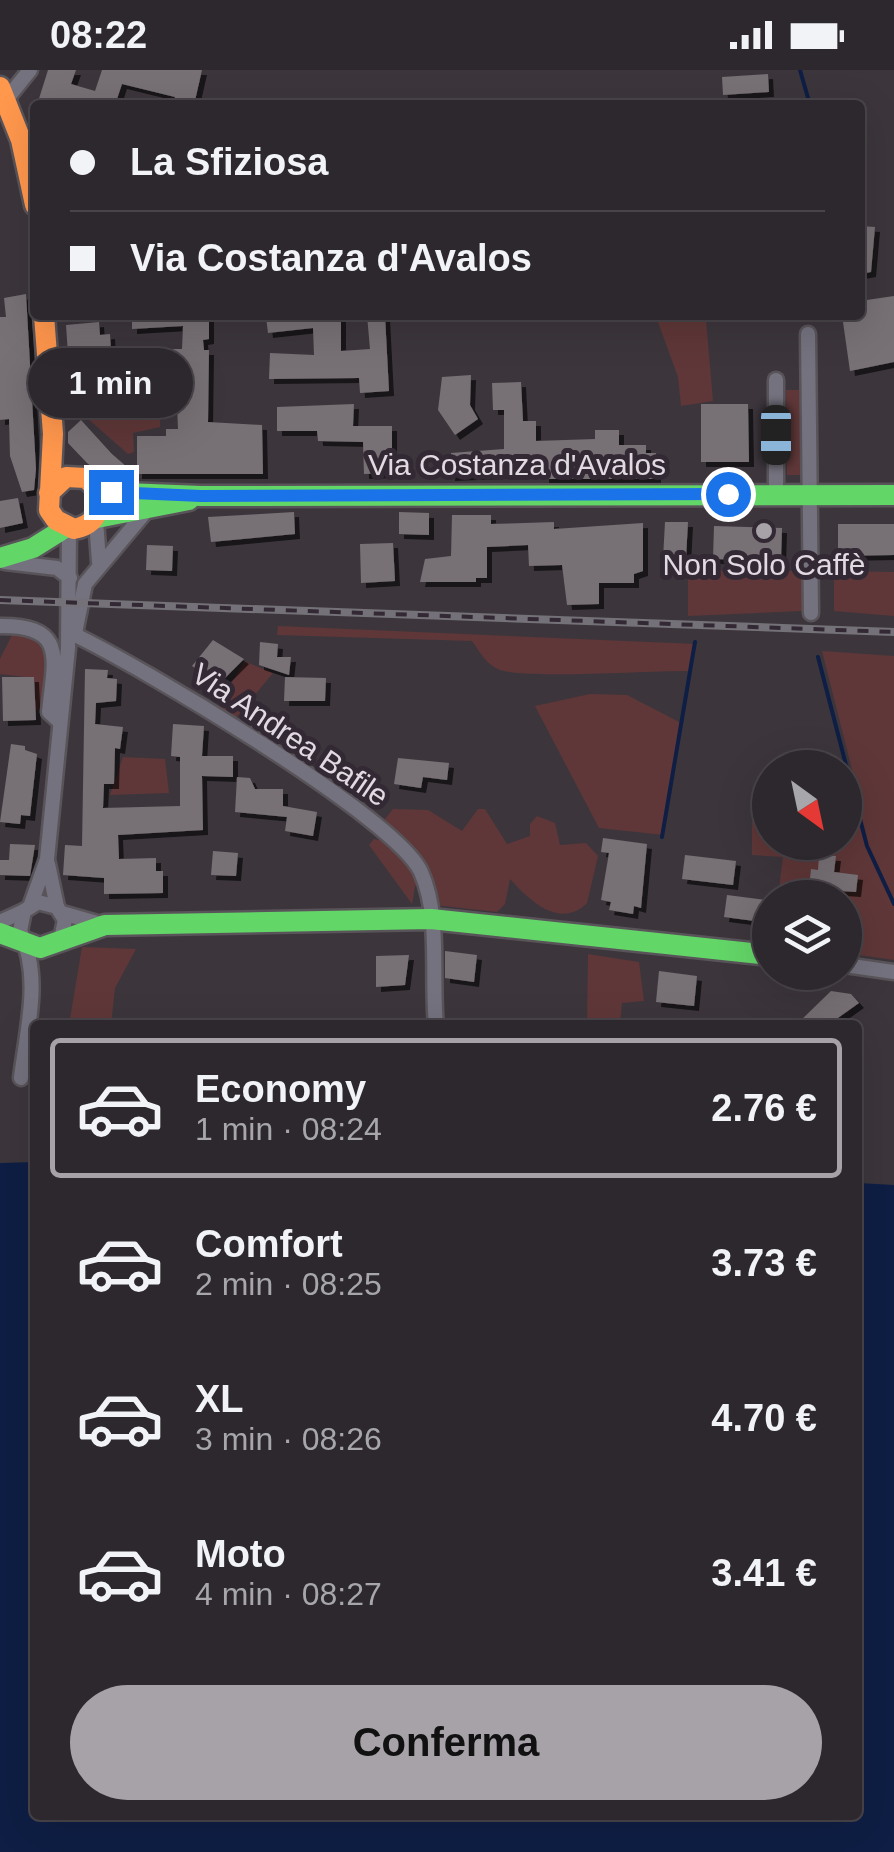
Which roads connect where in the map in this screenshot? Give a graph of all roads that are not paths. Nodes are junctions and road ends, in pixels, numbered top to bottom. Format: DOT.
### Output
graph roads {
  1 [pos="30,70"];
  2 [pos="3,94"];
  3 [pos="30,182"];
  4 [pos="44,320"];
  5 [pos="808,334"];
  6 [pos="776,380"];
  7 [pos="52,434"];
  8 [pos="82,476"];
  9 [pos="100,492"];
  10 [pos="776,494"];
  11 [pos="809,495"];
  12 [pos="894,495"];
  13 [pos="201,496"];
  14 [pos="49,502"];
  15 [pos="147,510"];
  16 [pos="96,519"];
  17 [pos="67,529"];
  18 [pos="2,559"];
  19 [pos="98,563"];
  20 [pos="70,578"];
  21 [pos="811,613"];
  22 [pos="0,626"];
  23 [pos="72,641"];
  24 [pos="60,722"];
  25 [pos="47,859"];
  26 [pos="28,908"];
  27 [pos="60,910"];
  28 [pos="431,919"];
  29 [pos="0,922"];
  30 [pos="105,925"];
  31 [pos="0,932"];
  32 [pos="57,942"];
  33 [pos="28,943"];
  34 [pos="752,954"];
  35 [pos="862,967"];
  36 [pos="894,972"];
  37 [pos="34,976"];
  38 [pos="436,1020"];
  39 [pos="21,1078"];
  1 -- 2 [label="street"];
  2 -- 3 [label="main road"];
  4 -- 7 [label="main road"];
  5 -- 11 [label="street"];
  6 -- 10 [label="street"];
  7 -- 8 [label="main road"];
  7 -- 14 [label="main road"];
  8 -- 9 [label="main road"];
  8 -- 14 [label="main road"];
  9 -- 13 [label="main road, Via Costanza d'Avalos"];
  9 -- 16 [label="main road"];
  10 -- 11 [label="main road, Via Costanza d'Avalos"];
  10 -- 13 [label="main road, Via Costanza d'Avalos"];
  11 -- 12 [label="main road, Via Costanza d'Avalos"];
  11 -- 21 [label="street"];
  13 -- 15 [label="main road, Via Costanza d'Avalos"];
  14 -- 17 [label="main road"];
  14 -- 18 [label="main road"];
  15 -- 16 [label="main road, Via Costanza d'Avalos"];
  15 -- 19 [label="street"];
  16 -- 17 [label="main road"];
  16 -- 19 [label="street"];
  17 -- 18 [label="main road"];
  17 -- 20 [label="street"];
  18 -- 20 [label="street"];
  19 -- 23 [label="street"];
  20 -- 23 [label="street"];
  22 -- 24 [label="street"];
  23 -- 24 [label="street"];
  23 -- 28 [label="street, Via Andrea Bafile"];
  24 -- 25 [label="street"];
  25 -- 26 [label="street"];
  25 -- 27 [label="street"];
  26 -- 27 [label="street"];
  26 -- 29 [label="street"];
  26 -- 33 [label="street"];
  27 -- 30 [label="street"];
  27 -- 32 [label="street"];
  28 -- 30 [label="main road"];
  28 -- 34 [label="main road"];
  28 -- 38 [label="street, Via Andrea Bafile"];
  30 -- 32 [label="main road"];
  31 -- 33 [label="main road"];
  32 -- 33 [label="main road"];
  32 -- 37 [label="street"];
  33 -- 37 [label="street"];
  35 -- 36 [label="street"];
  37 -- 39 [label="street"];
}
